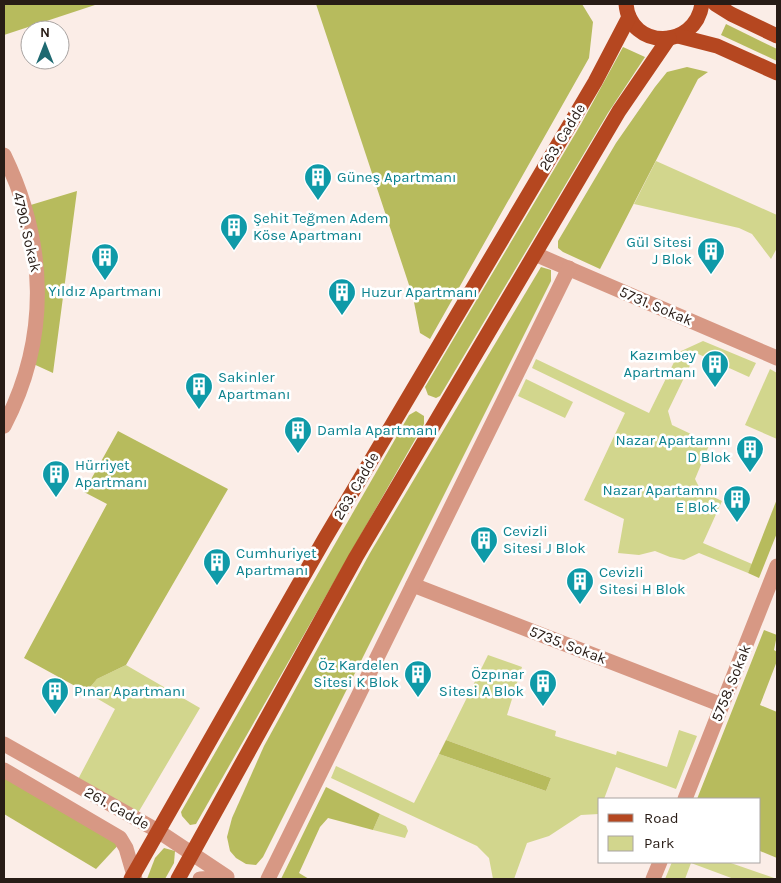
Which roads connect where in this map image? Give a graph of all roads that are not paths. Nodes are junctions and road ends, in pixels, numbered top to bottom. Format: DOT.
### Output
graph roads {
  1 [pos="702,4"];
  2 [pos="715,4"];
  3 [pos="625,9"];
  4 [pos="777,36"];
  5 [pos="674,37"];
  6 [pos="777,73"];
  7 [pos="4,155"];
  8 [pos="535,254"];
  9 [pos="569,268"];
  10 [pos="777,358"];
  11 [pos="4,426"];
  12 [pos="777,566"];
  13 [pos="413,586"];
  14 [pos="722,704"];
  15 [pos="4,744"];
  16 [pos="4,770"];
  17 [pos="685,798"];
  18 [pos="158,831"];
  19 [pos="191,854"];
  20 [pos="660,863"];
  21 [pos="133,878"];
  22 [pos="230,878"];
  23 [pos="178,879"];
  24 [pos="200,879"];
  25 [pos="268,879"];
  26 [pos="653,879"];
  1 -- 5 [label="main road"];
  2 -- 4 [label="main road"];
  3 -- 5 [label="main road"];
  3 -- 18 [label="main road, 263. Cadde"];
  5 -- 6 [label="main road"];
  5 -- 8 [label="main road"];
  7 -- 11 [label="street, 4790. Sokak"];
  8 -- 9 [label="street, 5731. Sokak"];
  8 -- 19 [label="main road"];
  9 -- 10 [label="street, 5731. Sokak"];
  9 -- 13 [label="street"];
  12 -- 14 [label="street, 5758. Sokak"];
  13 -- 14 [label="street, 5735. Sokak"];
  13 -- 25 [label="street"];
  14 -- 17 [label="street, 5758. Sokak"];
  15 -- 18 [label="street, 261. Cadde"];
  16 -- 21 [label="street, 261. Cadde"];
  18 -- 19 [label="street, 261. Cadde"];
  18 -- 21 [label="main road, 263. Cadde"];
  19 -- 22 [label="street, 261. Cadde"];
  19 -- 23 [label="main road"];
  20 -- 26 [label="street"];
  22 -- 24 [label="street, 261. Cadde"];
}
